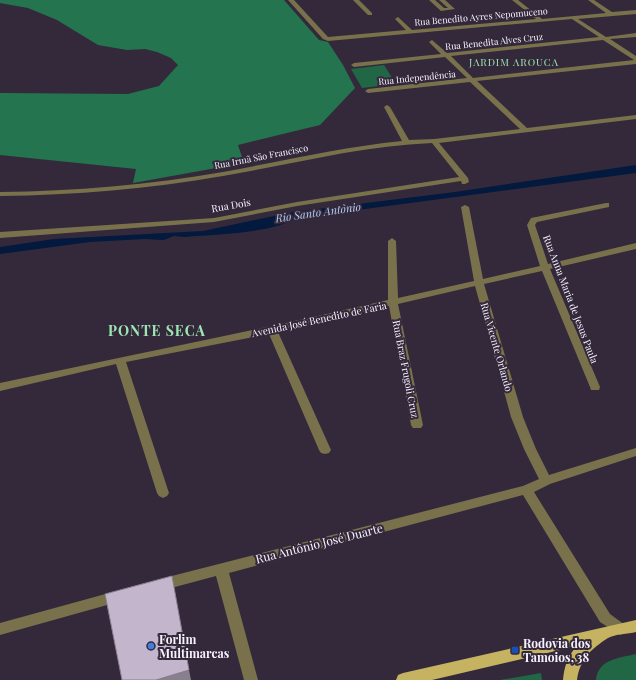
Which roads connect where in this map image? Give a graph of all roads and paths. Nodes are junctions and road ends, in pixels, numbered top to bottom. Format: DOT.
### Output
graph roads {
  1 [pos="291,0"];
  2 [pos="356,0"];
  3 [pos="432,0"];
  4 [pos="442,0"];
  5 [pos="515,0"];
  6 [pos="591,0"];
  7 [pos="636,12"];
  8 [pos="370,14"];
  9 [pos="611,14"];
  10 [pos="572,17"];
  11 [pos="398,19"];
  12 [pos="540,20"];
  13 [pos="410,31"];
  14 [pos="636,35"];
  15 [pos="605,38"];
  16 [pos="432,42"];
  17 [pos="446,55"];
  18 [pos="636,59"];
  19 [pos="636,62"];
  20 [pos="354,65"];
  21 [pos="474,80"];
  22 [pos="368,91"];
  23 [pos="387,107"];
  24 [pos="636,117"];
  25 [pos="526,131"];
  26 [pos="434,140"];
  27 [pos="406,141"];
  28 [pos="0,194"];
  29 [pos="606,205"];
  30 [pos="465,207"];
  31 [pos="0,235"];
  32 [pos="392,241"];
  33 [pos="636,246"];
  34 [pos="545,268"];
  35 [pos="479,282"];
  36 [pos="393,303"];
  37 [pos="272,330"];
  38 [pos="120,360"];
  39 [pos="0,387"];
  40 [pos="595,387"];
  41 [pos="417,425"];
  42 [pos="325,450"];
  43 [pos="636,452"];
  44 [pos="546,481"];
  45 [pos="526,490"];
  46 [pos="162,493"];
  47 [pos="220,568"];
  48 [pos="144,589"];
  49 [pos="129,593"];
  50 [pos="636,626"];
  51 [pos="0,629"];
  52 [pos="620,629"];
  53 [pos="251,680"];
  54 [pos="403,680"];
  55 [pos="570,680"];
  1 -- 13 [label="street, Rua Benedito Ayres Nepomuceno"];
  2 -- 8 [label="street"];
  3 -- 4 [label="street"];
  5 -- 12 [label="street"];
  6 -- 9 [label="street"];
  7 -- 9 [label="street, Rua Benedito Ayres Nepomuceno"];
  9 -- 10 [label="street, Rua Benedito Ayres Nepomuceno"];
  10 -- 12 [label="street, Rua Benedito Ayres Nepomuceno"];
  10 -- 15 [label="street"];
  11 -- 13 [label="street"];
  12 -- 13 [label="street, Rua Benedito Ayres Nepomuceno"];
  14 -- 15 [label="street, Rua Benedita Alves Cruz"];
  15 -- 17 [label="street, Rua Benedita Alves Cruz"];
  15 -- 18 [label="street"];
  16 -- 17 [label="street"];
  17 -- 20 [label="street, Rua Benedita Alves Cruz"];
  17 -- 21 [label="street"];
  19 -- 21 [label="street, Rua Independência"];
  21 -- 22 [label="street, Rua Independência"];
  21 -- 25 [label="street"];
  23 -- 27 [label="street"];
  24 -- 25 [label="street, Rua Irmã São Francisco"];
  25 -- 26 [label="street, Rua Irmã São Francisco"];
  26 -- 27 [label="street, Rua Irmã São Francisco"];
  26 -- 31 [label="street, Rua Dois"];
  27 -- 28 [label="street, Rua Irmã São Francisco"];
  29 -- 34 [label="street, Rua Anna Maria de Jesus Paula"];
  30 -- 35 [label="street, Rua Vicente Orlando"];
  32 -- 36 [label="street, Rua Braz Frugoli Cruz"];
  33 -- 34 [label="street, Avenida José Benedito de Faria"];
  34 -- 35 [label="street, Avenida José Benedito de Faria"];
  34 -- 40 [label="street, Rua Anna Maria de Jesus Paula"];
  35 -- 36 [label="street, Avenida José Benedito de Faria"];
  35 -- 44 [label="street, Rua Vicente Orlando"];
  36 -- 37 [label="street, Avenida José Benedito de Faria"];
  36 -- 41 [label="street, Rua Braz Frugoli Cruz"];
  37 -- 38 [label="street, Avenida José Benedito de Faria"];
  37 -- 42 [label="street"];
  38 -- 39 [label="street, Avenida José Benedito de Faria"];
  38 -- 46 [label="street"];
  43 -- 44 [label="street, Rua Antônio José Duarte"];
  44 -- 45 [label="street, Rua Antônio José Duarte"];
  45 -- 47 [label="street, Rua Antônio José Duarte"];
  45 -- 52 [label="street"];
  47 -- 48 [label="street, Rua Antônio José Duarte"];
  47 -- 53 [label="street"];
  49 -- 51 [label="street"];
  50 -- 52 [label="main road"];
  52 -- 54 [label="main road"];
  52 -- 55 [label="main road"];
}
